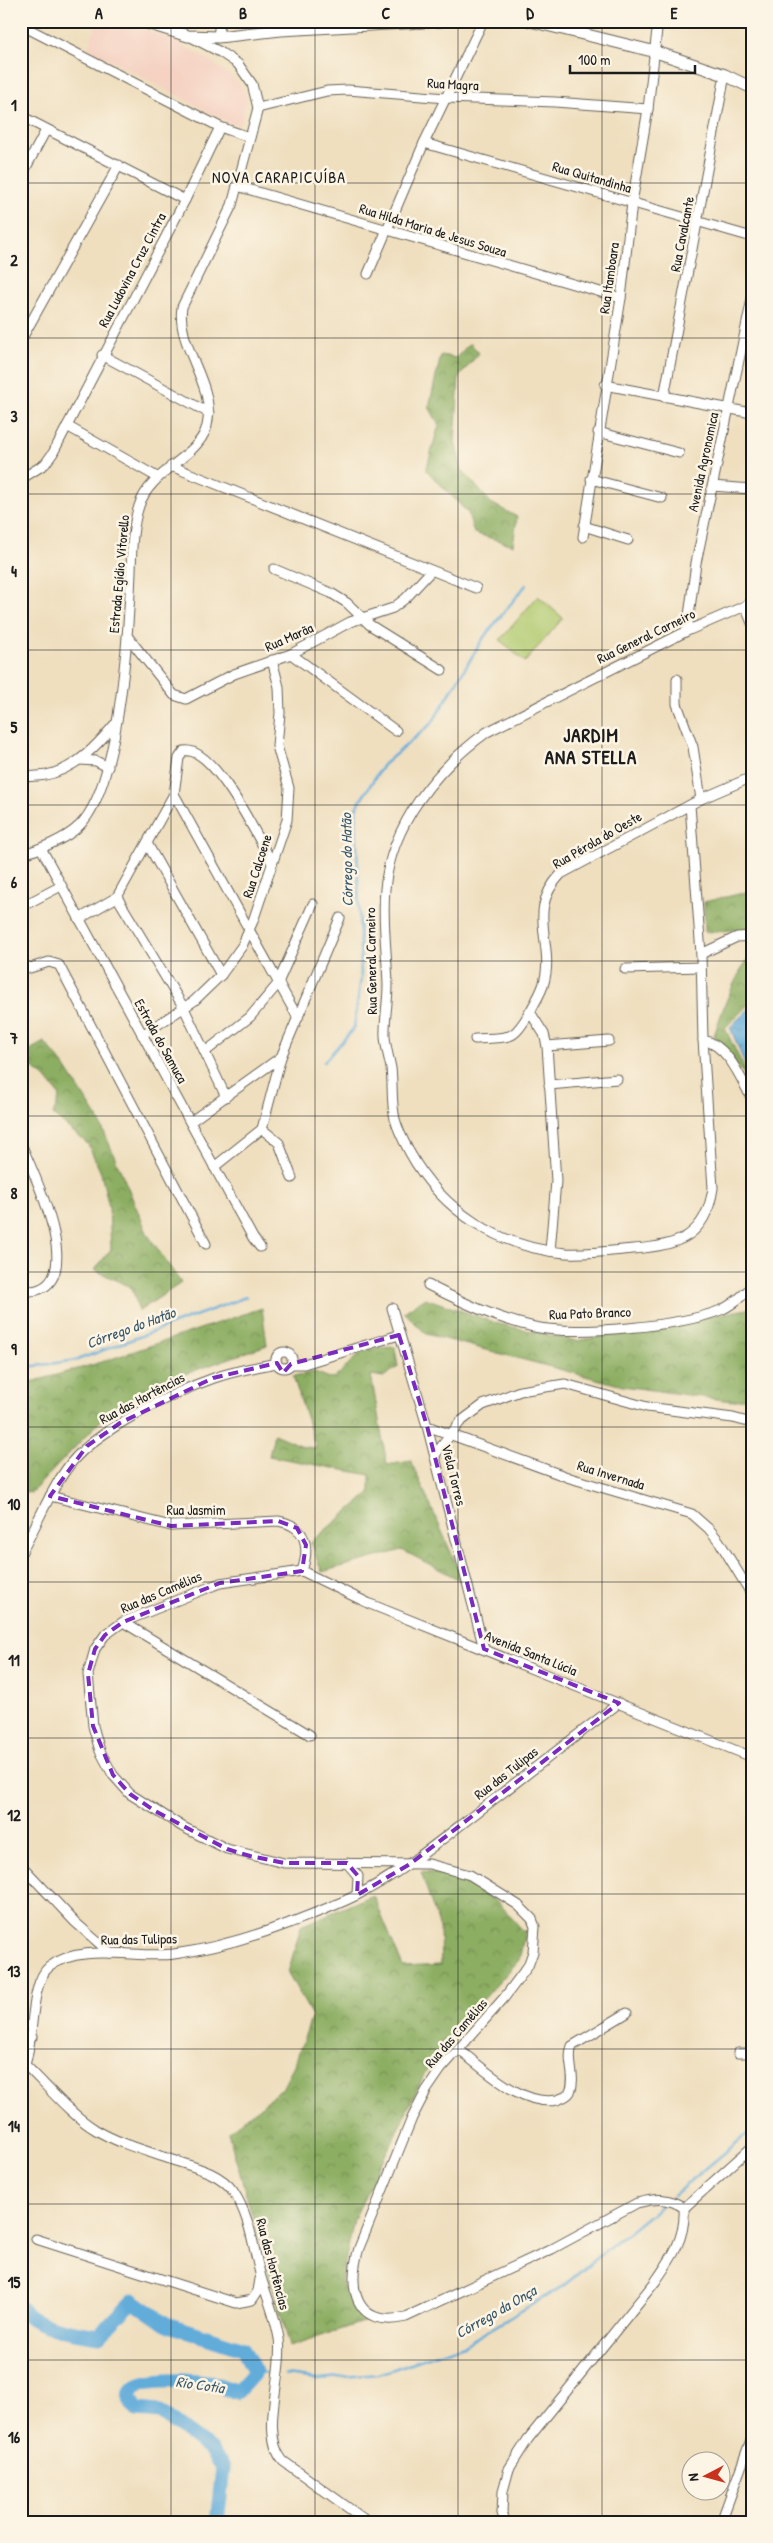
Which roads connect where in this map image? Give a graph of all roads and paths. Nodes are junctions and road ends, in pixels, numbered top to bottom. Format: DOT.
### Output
graph roads {
  1 [pos="141,21"];
  2 [pos="220,21"];
  3 [pos="441,21"];
  4 [pos="483,21"];
  5 [pos="530,21"];
  6 [pos="658,21"];
  7 [pos="424,22"];
  8 [pos="341,24"];
  9 [pos="21,25"];
  10 [pos="166,25"];
  11 [pos="281,26"];
  12 [pos="188,36"];
  13 [pos="218,37"];
  14 [pos="656,52"];
  15 [pos="725,75"];
  16 [pos="752,88"];
  17 [pos="446,98"];
  18 [pos="258,108"];
  19 [pos="648,109"];
  20 [pos="21,116"];
  21 [pos="220,127"];
  22 [pos="46,130"];
  23 [pos="250,137"];
  24 [pos="424,143"];
  25 [pos="119,165"];
  26 [pos="21,177"];
  27 [pos="238,186"];
  28 [pos="185,200"];
  29 [pos="632,202"];
  30 [pos="699,220"];
  31 [pos="386,230"];
  32 [pos="752,237"];
  33 [pos="368,274"];
  34 [pos="621,298"];
  35 [pos="752,300"];
  36 [pos="21,340"];
  37 [pos="102,355"];
  38 [pos="605,386"];
  39 [pos="664,397"];
  40 [pos="728,410"];
  41 [pos="209,413"];
  42 [pos="752,413"];
  43 [pos="67,426"];
  44 [pos="598,432"];
  45 [pos="679,453"];
  46 [pos="171,466"];
  47 [pos="157,477"];
  48 [pos="21,479"];
  49 [pos="591,479"];
  50 [pos="712,486"];
  51 [pos="752,489"];
  52 [pos="662,498"];
  53 [pos="584,526"];
  54 [pos="583,537"];
  55 [pos="628,540"];
  56 [pos="274,569"];
  57 [pos="431,571"];
  58 [pos="476,588"];
  59 [pos="748,604"];
  60 [pos="362,617"];
  61 [pos="752,623"];
  62 [pos="687,631"];
  63 [pos="128,636"];
  64 [pos="291,654"];
  65 [pos="272,660"];
  66 [pos="442,670"];
  67 [pos="677,679"];
  68 [pos="115,724"];
  69 [pos="396,731"];
  70 [pos="80,760"];
  71 [pos="108,767"];
  72 [pos="21,776"];
  73 [pos="752,777"];
  74 [pos="174,794"];
  75 [pos="701,799"];
  76 [pos="690,805"];
  77 [pos="148,845"];
  78 [pos="41,848"];
  79 [pos="21,855"];
  80 [pos="272,863"];
  81 [pos="61,886"];
  82 [pos="117,897"];
  83 [pos="313,904"];
  84 [pos="21,907"];
  85 [pos="340,918"];
  86 [pos="79,919"];
  87 [pos="249,931"];
  88 [pos="752,936"];
  89 [pos="701,954"];
  90 [pos="21,963"];
  91 [pos="701,967"];
  92 [pos="625,969"];
  93 [pos="222,975"];
  94 [pos="278,985"];
  95 [pos="184,1008"];
  96 [pos="530,1012"];
  97 [pos="298,1018"];
  98 [pos="142,1035"];
  99 [pos="475,1039"];
  100 [pos="703,1040"];
  101 [pos="609,1042"];
  102 [pos="547,1046"];
  103 [pos="205,1052"];
  104 [pos="281,1057"];
  105 [pos="617,1079"];
  106 [pos="549,1085"];
  107 [pos="226,1097"];
  108 [pos="752,1099"];
  109 [pos="190,1122"];
  110 [pos="262,1129"];
  111 [pos="21,1144"];
  112 [pos="214,1167"];
  113 [pos="292,1178"];
  114 [pos="206,1244"];
  115 [pos="260,1246"];
  116 [pos="550,1251"];
  117 [pos="428,1285"];
  118 [pos="21,1287"];
  119 [pos="752,1287"];
  120 [pos="392,1308"];
  121 [pos="400,1335"];
  122 [pos="277,1363"];
  123 [pos="291,1364"];
  124 [pos="752,1423"];
  125 [pos="427,1426"];
  126 [pos="451,1434"];
  127 [pos="435,1455"];
  128 [pos="50,1496"];
  129 [pos="21,1553"];
  130 [pos="302,1571"];
  131 [pos="752,1594"];
  132 [pos="123,1622"];
  133 [pos="484,1649"];
  134 [pos="619,1703"];
  135 [pos="310,1735"];
  136 [pos="752,1758"];
  137 [pos="347,1863"];
  138 [pos="410,1864"];
  139 [pos="21,1865"];
  140 [pos="357,1895"];
  141 [pos="110,1953"];
  142 [pos="628,2013"];
  143 [pos="32,2037"];
  144 [pos="21,2042"];
  145 [pos="459,2050"];
  146 [pos="738,2053"];
  147 [pos="752,2053"];
  148 [pos="23,2062"];
  149 [pos="752,2147"];
  150 [pos="684,2208"];
  151 [pos="36,2239"];
  152 [pos="260,2275"];
  153 [pos="752,2437"];
  154 [pos="368,2522"];
  155 [pos="505,2522"];
  156 [pos="721,2522"];
  1 -- 10 [label="main road"];
  2 -- 13 [label="street"];
  3 -- 7 [label="main road"];
  4 -- 17 [label="street"];
  5 -- 14 [label="main road"];
  6 -- 14 [label="street, Rua Itamboara"];
  7 -- 8 [label="main road"];
  8 -- 11 [label="main road"];
  9 -- 21 [label="street"];
  10 -- 12 [label="main road"];
  11 -- 13 [label="main road"];
  12 -- 13 [label="main road"];
  12 -- 18 [label="street"];
  14 -- 15 [label="main road"];
  14 -- 19 [label="street, Rua Itamboara"];
  15 -- 16 [label="main road"];
  15 -- 30 [label="street, Rua Cavalcante"];
  17 -- 18 [label="street, Rua Magra"];
  17 -- 19 [label="street, Rua Magra"];
  17 -- 24 [label="street"];
  18 -- 23 [label="street"];
  19 -- 29 [label="street, Rua Itamboara"];
  20 -- 22 [label="street"];
  21 -- 23 [label="street"];
  21 -- 28 [label="street, Rua Ludovina Cruz Cintra"];
  22 -- 25 [label="street"];
  22 -- 26 [label="street"];
  23 -- 27 [label="street"];
  24 -- 29 [label="street, Rua Quitandinha"];
  24 -- 31 [label="street"];
  25 -- 28 [label="street"];
  25 -- 36 [label="street"];
  27 -- 31 [label="street, Rua Hilda Maria de Jesus Souza"];
  27 -- 41 [label="street"];
  28 -- 37 [label="street, Rua Ludovina Cruz Cintra"];
  29 -- 30 [label="street, Rua Quitandinha"];
  29 -- 34 [label="street, Rua Itamboara"];
  30 -- 32 [label="street, Rua Quitandinha"];
  30 -- 39 [label="street, Rua Cavalcante"];
  31 -- 33 [label="street"];
  31 -- 34 [label="street, Rua Hilda Maria de Jesus Souza"];
  34 -- 38 [label="street, Rua Itamboara"];
  35 -- 40 [label="street, Avenida Agronomica"];
  37 -- 41 [label="street"];
  37 -- 43 [label="street, Rua Ludovina Cruz Cintra"];
  38 -- 39 [label="street"];
  38 -- 44 [label="street, Rua Itamboara"];
  39 -- 40 [label="street"];
  40 -- 42 [label="street"];
  40 -- 50 [label="street, Avenida Agronomica"];
  41 -- 46 [label="street, Estrada Egídio Vitorello"];
  43 -- 47 [label="street"];
  43 -- 48 [label="street, Rua Ludovina Cruz Cintra"];
  44 -- 45 [label="street"];
  44 -- 49 [label="street, Rua Itamboara"];
  46 -- 47 [label="street, Estrada Egídio Vitorello"];
  46 -- 57 [label="street"];
  47 -- 63 [label="street, Estrada Egídio Vitorello"];
  49 -- 52 [label="street"];
  49 -- 53 [label="street, Rua Itamboara"];
  50 -- 51 [label="street"];
  50 -- 62 [label="street, Avenida Agronomica"];
  53 -- 54 [label="street, Rua Itamboara"];
  53 -- 55 [label="street"];
  56 -- 60 [label="street"];
  57 -- 58 [label="street"];
  57 -- 60 [label="street, Rua Marãa"];
  59 -- 61 [label="street"];
  59 -- 62 [label="street, Rua General Carneiro"];
  60 -- 64 [label="street, Rua Marãa"];
  60 -- 66 [label="street"];
  62 -- 116 [label="street, Rua General Carneiro"];
  63 -- 65 [label="street, Rua Marãa"];
  63 -- 68 [label="street, Estrada Egídio Vitorello"];
  64 -- 65 [label="street, Rua Marãa"];
  64 -- 69 [label="street"];
  65 -- 80 [label="street, Rua Calcoene"];
  67 -- 75 [label="street"];
  68 -- 70 [label="street"];
  68 -- 71 [label="street, Estrada Egídio Vitorello"];
  70 -- 71 [label="street"];
  70 -- 72 [label="street"];
  71 -- 78 [label="street, Estrada Egídio Vitorello"];
  73 -- 75 [label="street, Rua Pérola do Oeste"];
  74 -- 77 [label="street"];
  74 -- 80 [label="street"];
  74 -- 87 [label="street"];
  75 -- 76 [label="street, Rua Pérola do Oeste"];
  76 -- 89 [label="street, Rua General Carneiro"];
  76 -- 96 [label="street, Rua Pérola do Oeste"];
  77 -- 82 [label="street"];
  77 -- 93 [label="street"];
  78 -- 79 [label="street, Estrada Egídio Vitorello"];
  78 -- 81 [label="street, Estrada do Samuca"];
  80 -- 87 [label="street, Rua Calcoene"];
  81 -- 84 [label="street"];
  81 -- 86 [label="street, Estrada do Samuca"];
  82 -- 86 [label="street"];
  82 -- 95 [label="street"];
  83 -- 94 [label="street"];
  85 -- 97 [label="street"];
  86 -- 98 [label="street, Estrada do Samuca"];
  87 -- 93 [label="street, Rua Calcoene"];
  87 -- 94 [label="street"];
  88 -- 89 [label="street"];
  89 -- 91 [label="street, Rua General Carneiro"];
  90 -- 114 [label="street"];
  91 -- 92 [label="street"];
  91 -- 100 [label="street, Rua General Carneiro"];
  93 -- 95 [label="street, Rua Calcoene"];
  94 -- 97 [label="street"];
  94 -- 103 [label="street"];
  95 -- 98 [label="street, Rua Calcoene"];
  95 -- 103 [label="street"];
  96 -- 99 [label="street"];
  96 -- 102 [label="street"];
  97 -- 104 [label="street"];
  98 -- 109 [label="street, Estrada do Samuca"];
  100 -- 108 [label="street"];
  100 -- 116 [label="street, Rua General Carneiro"];
  101 -- 102 [label="street"];
  102 -- 106 [label="street"];
  103 -- 107 [label="street"];
  104 -- 107 [label="street"];
  104 -- 110 [label="street"];
  105 -- 106 [label="street"];
  106 -- 116 [label="street"];
  107 -- 109 [label="street"];
  109 -- 112 [label="street, Estrada do Samuca"];
  110 -- 112 [label="street"];
  110 -- 113 [label="street"];
  111 -- 118 [label="street"];
  112 -- 115 [label="street, Estrada do Samuca"];
  117 -- 119 [label="street, Rua Pato Branco"];
  120 -- 121 [label="street, Viela Torres"];
  121 -- 123 [label="street, Rua das Hortências"];
  121 -- 125 [label="street, Viela Torres"];
  122 -- 123 [label="street, Rua das Hortências"];
  122 -- 123 [label="street, Rua das Hortências"];
  122 -- 128 [label="street, Rua das Hortências"];
  124 -- 126 [label="street"];
  125 -- 126 [label="street, Rua Invernada"];
  125 -- 127 [label="street, Viela Torres"];
  126 -- 127 [label="street"];
  126 -- 131 [label="street, Rua Invernada"];
  127 -- 133 [label="street, Viela Torres"];
  128 -- 129 [label="street, Rua das Hortências"];
  128 -- 130 [label="street, Rua Jasmim"];
  130 -- 132 [label="street, Rua das Camélias"];
  130 -- 133 [label="street, Avenida Santa Lúcia"];
  132 -- 135 [label="street"];
  132 -- 137 [label="street, Rua das Camélias"];
  133 -- 134 [label="street, Avenida Santa Lúcia"];
  134 -- 136 [label="street, Avenida Santa Lúcia"];
  134 -- 138 [label="street, Rua das Tulipas"];
  137 -- 138 [label="street, Rua das Camélias"];
  137 -- 140 [label="street"];
  138 -- 140 [label="street, Rua das Tulipas"];
  138 -- 145 [label="street, Rua das Camélias"];
  139 -- 141 [label="street"];
  140 -- 141 [label="street, Rua das Tulipas"];
  141 -- 143 [label="street, Rua das Tulipas"];
  142 -- 145 [label="street"];
  143 -- 144 [label="street"];
  143 -- 148 [label="street, Rua das Tulipas"];
  145 -- 150 [label="street, Rua das Camélias"];
  146 -- 147 [label="street"];
  148 -- 152 [label="street, Rua das Hortências"];
  149 -- 150 [label="street"];
  150 -- 155 [label="street"];
  151 -- 152 [label="street"];
  152 -- 154 [label="street, Rua das Hortências"];
  153 -- 156 [label="street"];
}
